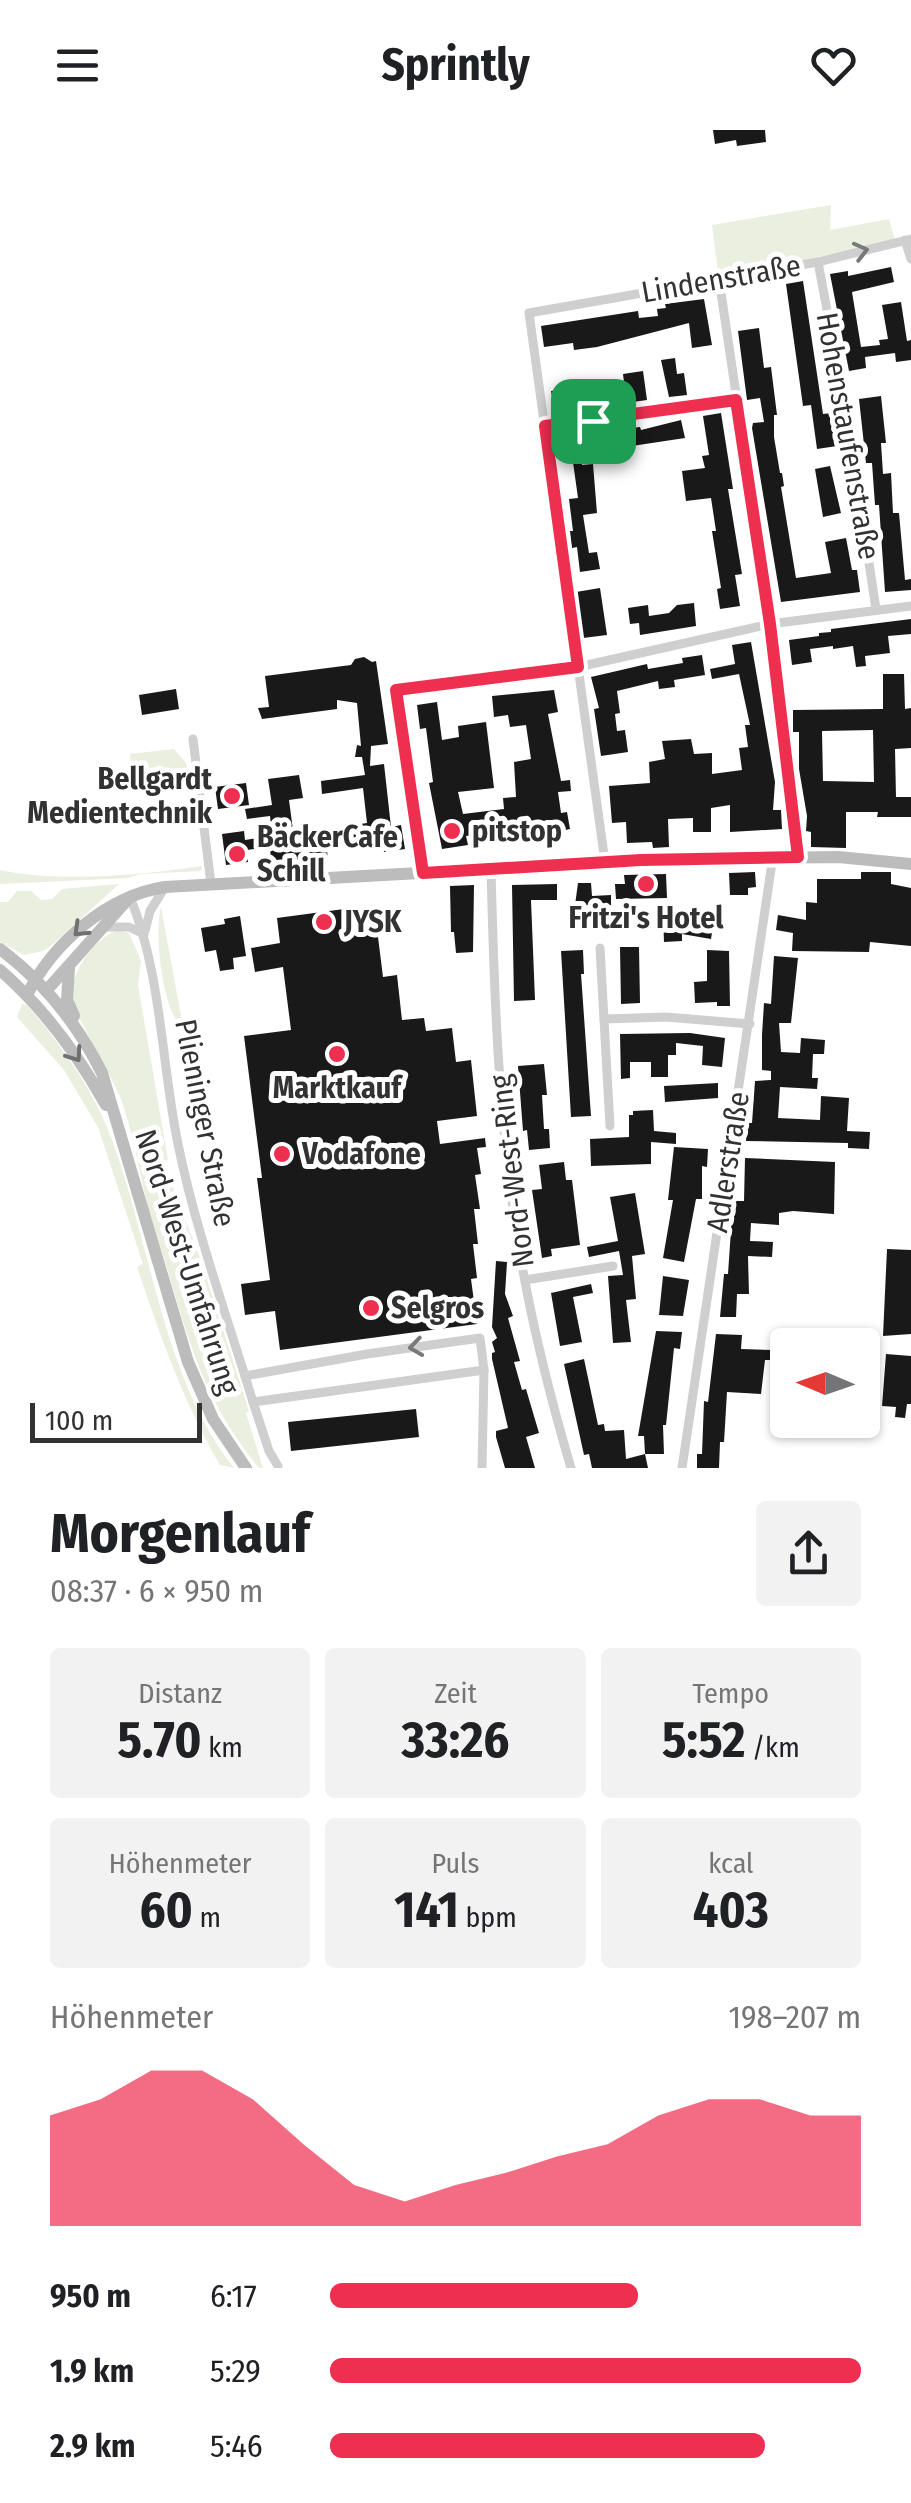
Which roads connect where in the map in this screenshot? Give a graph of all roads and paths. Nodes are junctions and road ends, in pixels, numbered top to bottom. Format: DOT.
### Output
graph roads {
  1 [pos="908,240"];
  2 [pos="911,260"];
  3 [pos="818,262"];
  4 [pos="719,279"];
  5 [pos="736,400"];
  6 [pos="545,426"];
  7 [pos="911,606"];
  8 [pos="876,610"];
  9 [pos="770,624"];
  10 [pos="578,667"];
  11 [pos="194,739"];
  12 [pos="774,856"];
  13 [pos="798,857"];
  14 [pos="605,862"];
  15 [pos="911,864"];
  16 [pos="491,869"];
  17 [pos="423,873"];
  18 [pos="210,884"];
  19 [pos="165,886"];
  20 [pos="130,897"];
  21 [pos="106,927"];
  22 [pos="144,934"];
  23 [pos="600,948"];
  24 [pos="0,949"];
  25 [pos="57,953"];
  26 [pos="17,963"];
  27 [pos="70,965"];
  28 [pos="0,970"];
  29 [pos="35,979"];
  30 [pos="46,990"];
  31 [pos="27,995"];
  32 [pos="604,1019"];
  33 [pos="750,1024"];
  34 [pos="83,1037"];
  35 [pos="114,1120"];
  36 [pos="610,1126"];
  37 [pos="613,1266"];
  38 [pos="524,1280"];
  39 [pos="484,1370"];
  40 [pos="245,1376"];
  41 [pos="252,1402"];
  42 [pos="278,1466"];
  43 [pos="246,1468"];
  44 [pos="482,1468"];
  45 [pos="571,1468"];
  46 [pos="682,1468"];
  1 -- 2 [label="street"];
  3 -- 1 [label="street, Lindenstraße, one-way"];
  3 -- 4 [label="street, Lindenstraße"];
  3 -- 8 [label="street, Hohenstaufenstraße"];
  4 -- 5 [label="street"];
  4 -- 6 [label="street, Lindenstraße"];
  5 -- 6 [label="street"];
  5 -- 9 [label="street"];
  6 -- 10 [label="street"];
  7 -- 8 [label="street"];
  8 -- 9 [label="street"];
  9 -- 10 [label="street"];
  9 -- 13 [label="street"];
  10 -- 14 [label="street"];
  10 -- 17 [label="street"];
  11 -- 18 [label="street"];
  12 -- 13 [label="main road"];
  12 -- 14 [label="main road"];
  12 -- 33 [label="street, Adlerstraße"];
  13 -- 15 [label="main road"];
  14 -- 16 [label="main road"];
  16 -- 17 [label="main road"];
  16 -- 38 [label="street, Nord-West-Ring"];
  17 -- 18 [label="main road"];
  18 -- 19 [label="main road"];
  19 -- 20 [label="main road"];
  19 -- 22 [label="street"];
  20 -- 21 [label="main road"];
  20 -- 22 [label="street, Plieninger Straße"];
  20 -- 25 [label="main road, one-way"];
  21 -- 22 [label="street"];
  21 -- 27 [label="main road"];
  22 -- 40 [label="street, Plieninger Straße"];
  23 -- 32 [label="street"];
  24 -- 26 [label="main road, Nord-West-Umfahrung"];
  25 -- 26 [label="main road"];
  25 -- 29 [label="main road"];
  26 -- 29 [label="main road, Nord-West-Umfahrung"];
  27 -- 30 [label="main road"];
  27 -- 34 [label="main road"];
  28 -- 31 [label="main road, Nord-West-Umfahrung"];
  29 -- 30 [label="main road, Nord-West-Umfahrung"];
  29 -- 31 [label="main road"];
  30 -- 31 [label="main road"];
  30 -- 34 [label="main road, Nord-West-Umfahrung"];
  31 -- 35 [label="main road, Nord-West-Umfahrung, one-way"];
  32 -- 33 [label="street"];
  32 -- 36 [label="street"];
  33 -- 46 [label="street, Adlerstraße"];
  34 -- 35 [label="main road, Nord-West-Umfahrung"];
  35 -- 43 [label="main road, Nord-West-Umfahrung"];
  37 -- 38 [label="street"];
  38 -- 45 [label="street, Nord-West-Ring"];
  39 -- 40 [label="street, one-way"];
  39 -- 41 [label="street"];
  39 -- 44 [label="street"];
  40 -- 41 [label="street, Plieninger Straße"];
  41 -- 42 [label="street, Plieninger Straße"];
}
